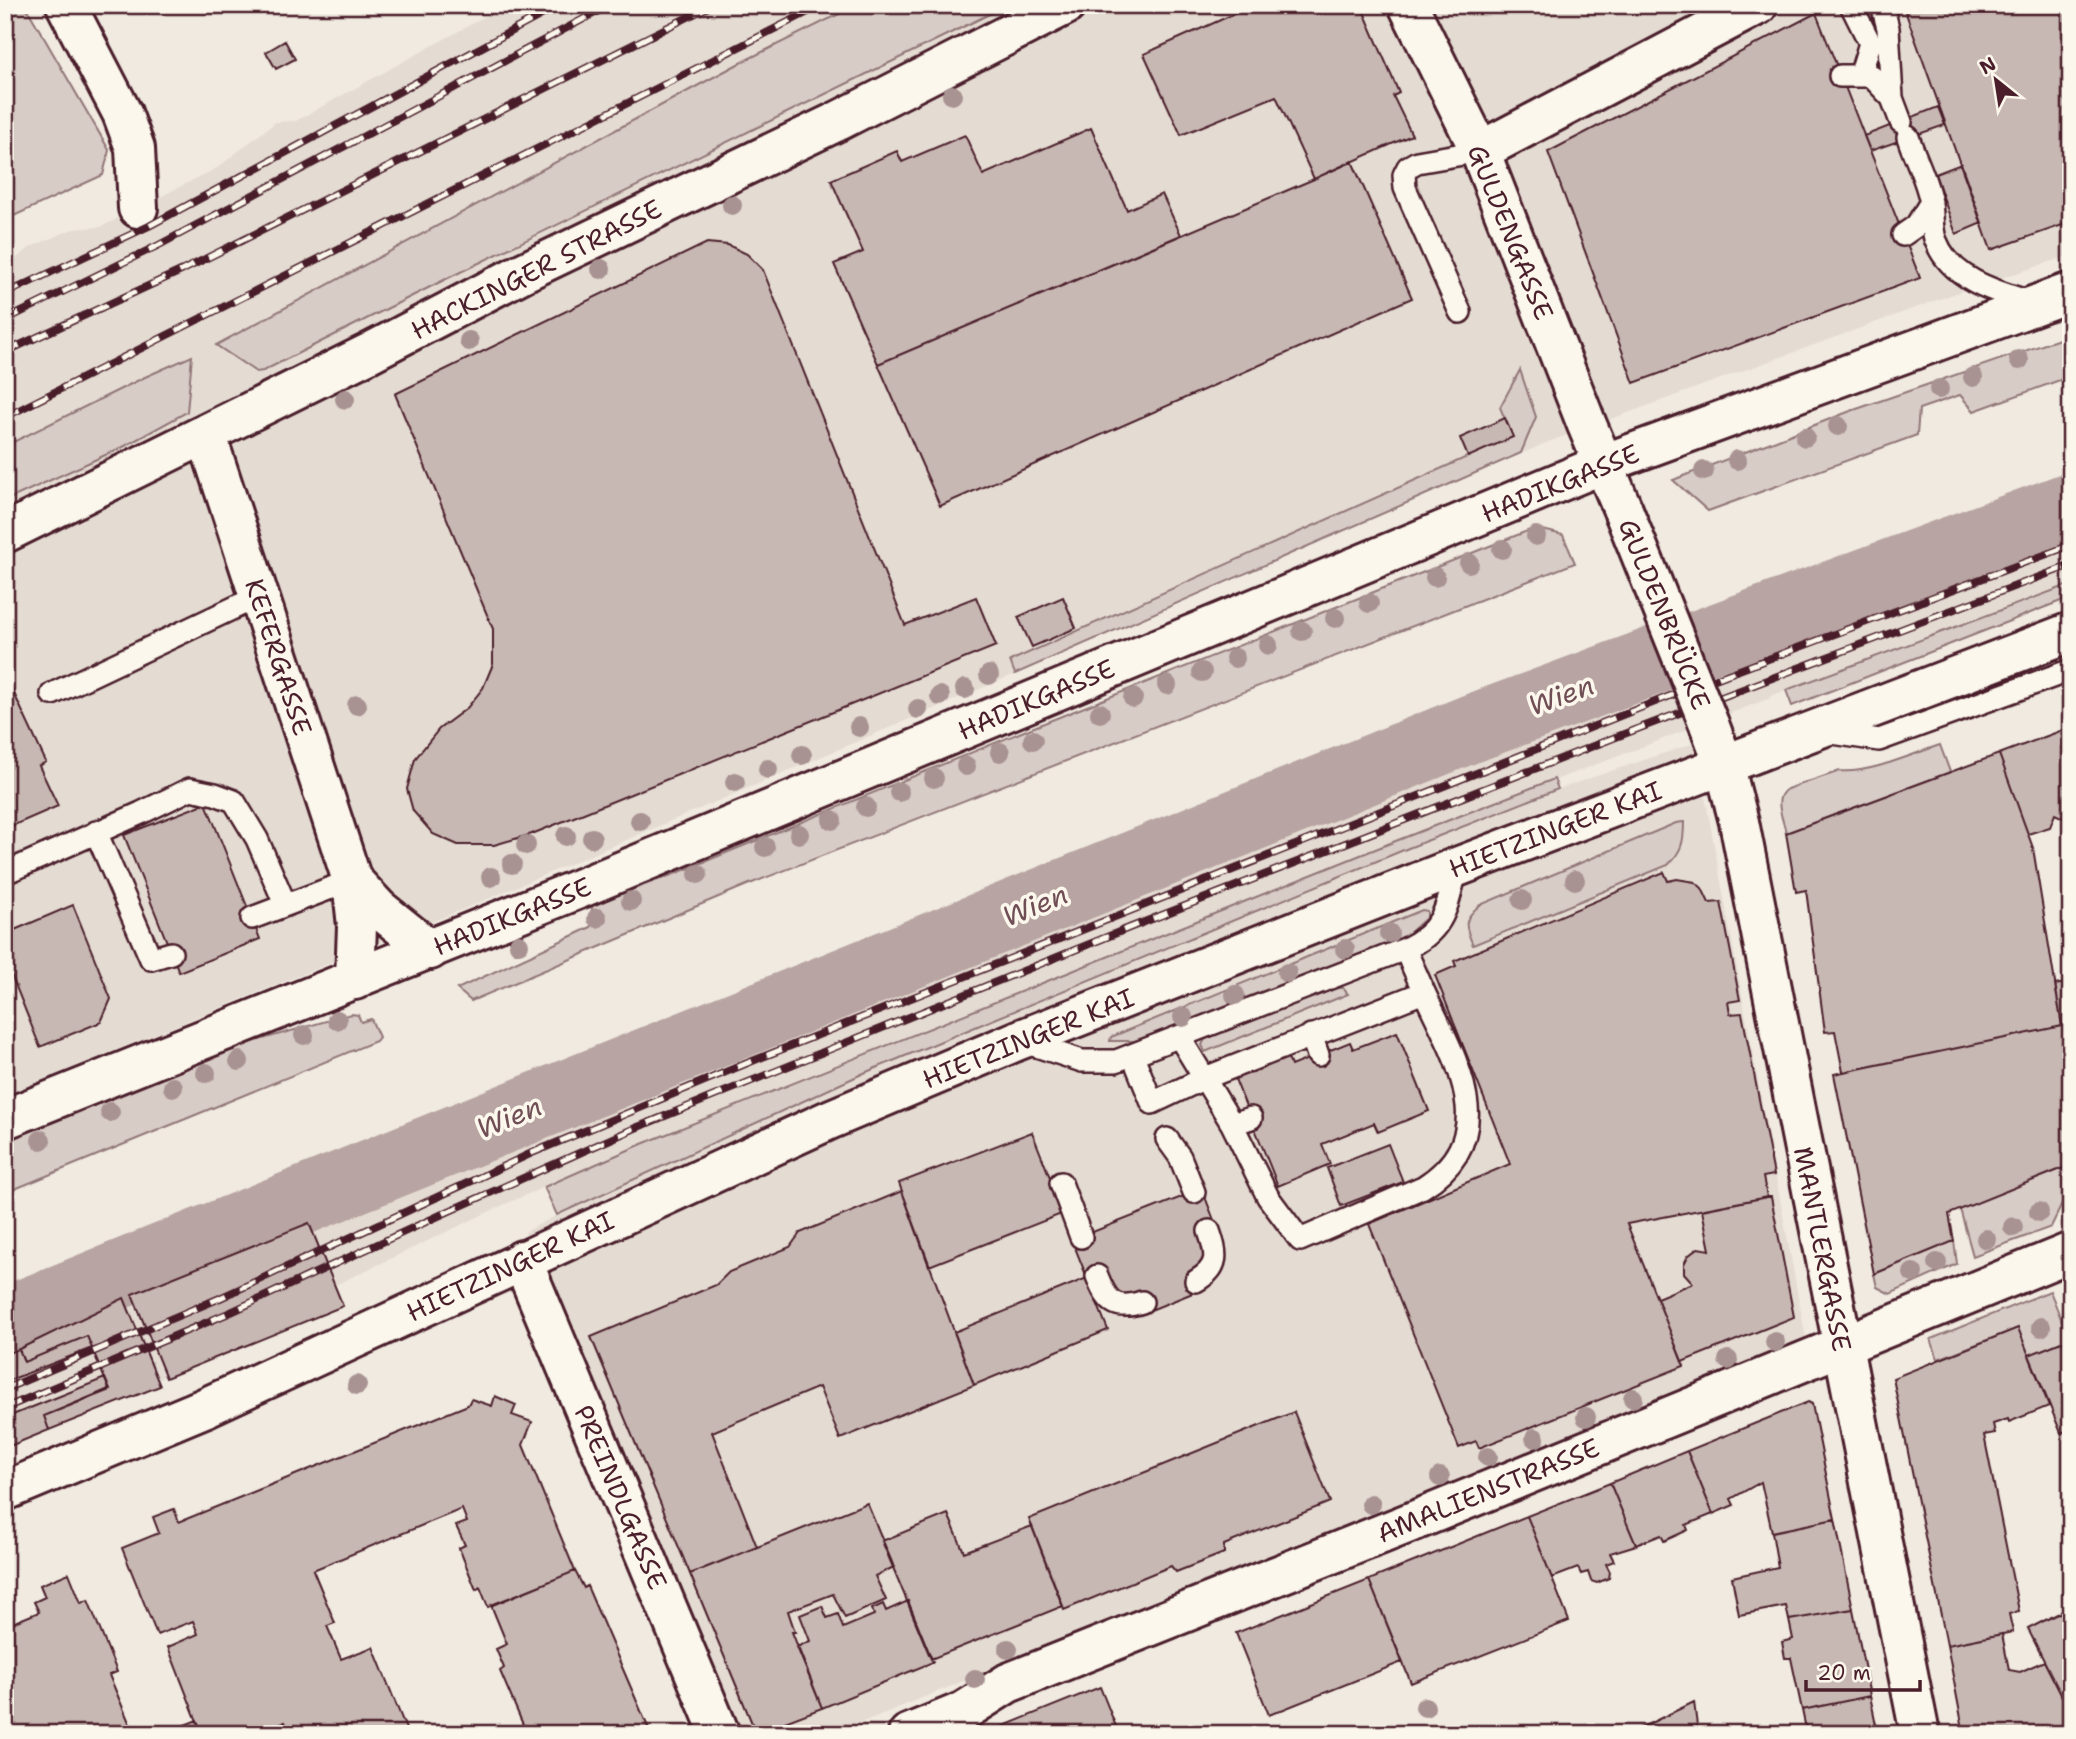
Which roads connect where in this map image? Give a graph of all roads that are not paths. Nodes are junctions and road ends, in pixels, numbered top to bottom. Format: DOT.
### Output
graph roads {
  1 [pos="66,5"];
  2 [pos="1066,5"];
  3 [pos="1408,5"];
  4 [pos="1758,5"];
  5 [pos="1851,5"];
  6 [pos="1882,5"];
  7 [pos="1892,98"];
  8 [pos="1480,151"];
  9 [pos="1931,202"];
  10 [pos="138,208"];
  11 [pos="1903,235"];
  12 [pos="2071,292"];
  13 [pos="2035,304"];
  14 [pos="1460,312"];
  15 [pos="206,434"];
  16 [pos="1603,464"];
  17 [pos="5,533"];
  18 [pos="259,596"];
  19 [pos="2071,632"];
  20 [pos="2071,670"];
  21 [pos="52,694"];
  22 [pos="1813,730"];
  23 [pos="1724,765"];
  24 [pos="96,832"];
  25 [pos="1457,867"];
  26 [pos="5,873"];
  27 [pos="352,880"];
  28 [pos="285,904"];
  29 [pos="252,918"];
  30 [pos="1405,949"];
  31 [pos="430,950"];
  32 [pos="171,953"];
  33 [pos="355,980"];
  34 [pos="1424,992"];
  35 [pos="1180,1038"];
  36 [pos="1019,1040"];
  37 [pos="1133,1056"];
  38 [pos="1205,1078"];
  39 [pos="5,1119"];
  40 [pos="1167,1139"];
  41 [pos="1060,1183"];
  42 [pos="1194,1192"];
  43 [pos="1209,1231"];
  44 [pos="1081,1237"];
  45 [pos="2071,1252"];
  46 [pos="522,1260"];
  47 [pos="1097,1276"];
  48 [pos="1196,1281"];
  49 [pos="1142,1302"];
  50 [pos="1842,1345"];
  51 [pos="5,1490"];
  52 [pos="720,1734"];
  53 [pos="908,1734"];
  54 [pos="1920,1734"];
  1 -- 10 [label="street"];
  2 -- 15 [label="street, HACKINGER STRASSE"];
  3 -- 8 [label="street, GULDENGASSE"];
  4 -- 8 [label="street"];
  5 -- 7 [label="lane"];
  6 -- 7 [label="lane"];
  7 -- 9 [label="lane"];
  8 -- 14 [label="lane"];
  8 -- 16 [label="street, GULDENGASSE"];
  9 -- 11 [label="lane"];
  9 -- 13 [label="lane"];
  12 -- 13 [label="street, HADIKGASSE"];
  13 -- 16 [label="street, HADIKGASSE"];
  15 -- 17 [label="street, HACKINGER STRASSE"];
  15 -- 18 [label="street, KEFERGASSE"];
  16 -- 23 [label="street, GULDENBRÜCKE, bridge"];
  16 -- 31 [label="street, HADIKGASSE"];
  18 -- 21 [label="lane"];
  18 -- 27 [label="street, KEFERGASSE"];
  19 -- 22 [label="street, HIETZINGER KAI"];
  20 -- 22 [label="lane"];
  22 -- 23 [label="street, HIETZINGER KAI"];
  23 -- 25 [label="street, HIETZINGER KAI"];
  23 -- 50 [label="street, MANTLERGASSE"];
  24 -- 26 [label="lane"];
  24 -- 28 [label="lane"];
  24 -- 32 [label="lane"];
  25 -- 30 [label="lane"];
  25 -- 36 [label="street, HIETZINGER KAI"];
  27 -- 28 [label="lane"];
  27 -- 31 [label="street, KEFERGASSE"];
  27 -- 33 [label="street, KEFERGASSE"];
  28 -- 29 [label="lane"];
  30 -- 34 [label="lane"];
  30 -- 35 [label="lane"];
  31 -- 33 [label="street, HADIKGASSE"];
  33 -- 39 [label="street, HADIKGASSE"];
  34 -- 38 [label="lane"];
  34 -- 38 [label="lane"];
  35 -- 37 [label="lane"];
  35 -- 38 [label="lane"];
  36 -- 37 [label="lane"];
  36 -- 46 [label="street, HIETZINGER KAI"];
  37 -- 38 [label="lane"];
  40 -- 42 [label="lane"];
  41 -- 44 [label="lane"];
  43 -- 48 [label="lane"];
  45 -- 50 [label="street, AMALIENSTRASSE"];
  46 -- 51 [label="street, HIETZINGER KAI"];
  46 -- 52 [label="street, PREINDLGASSE"];
  47 -- 49 [label="lane"];
  50 -- 53 [label="street, AMALIENSTRASSE"];
  50 -- 54 [label="street, MANTLERGASSE"];
}
